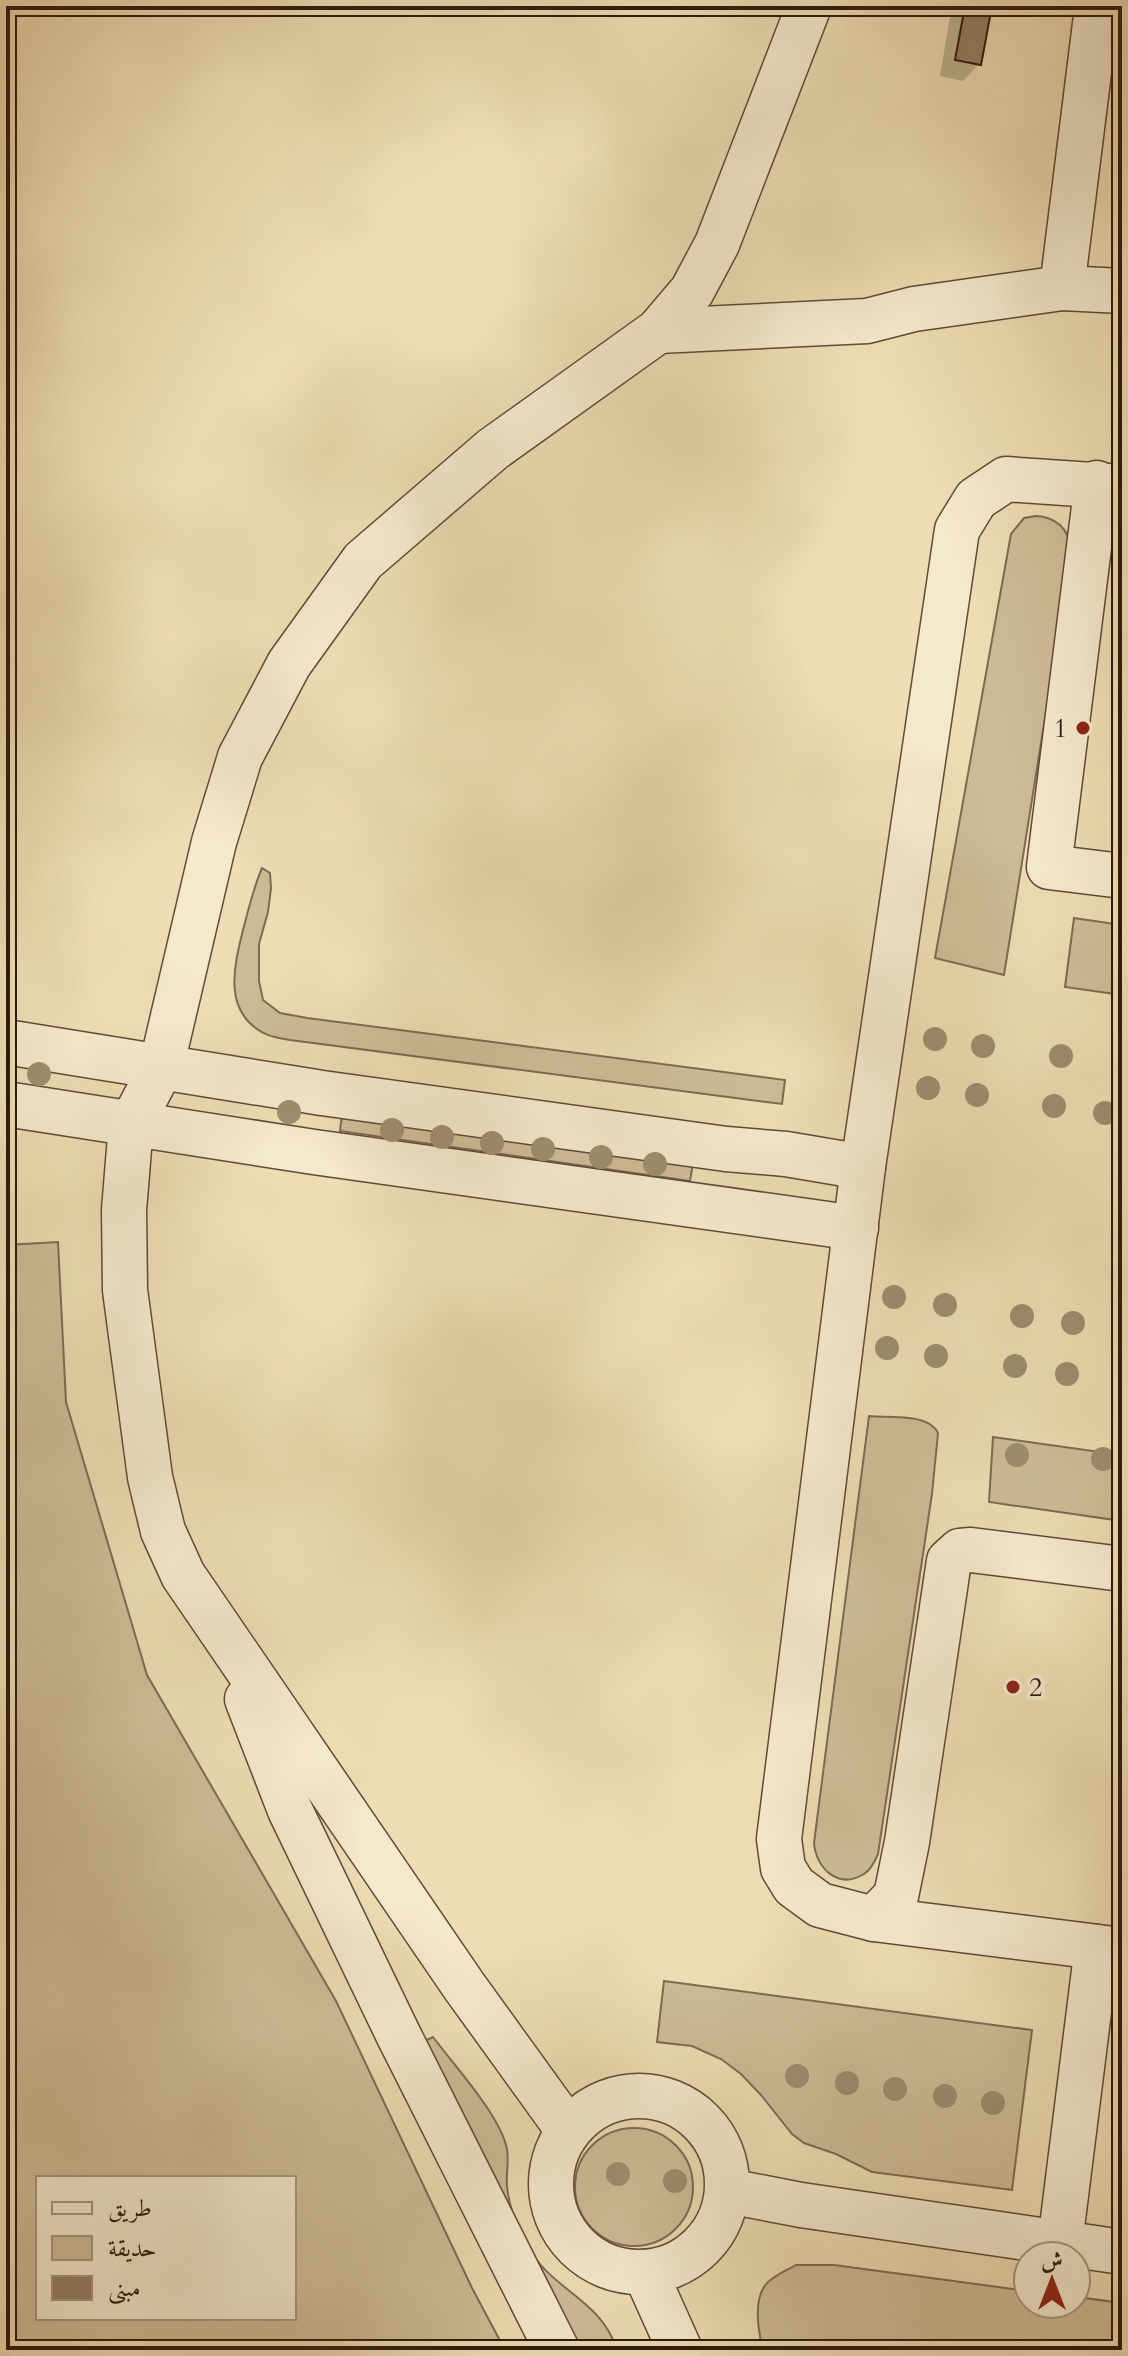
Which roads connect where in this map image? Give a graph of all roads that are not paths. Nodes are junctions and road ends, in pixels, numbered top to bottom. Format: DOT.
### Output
graph roads {
  1 [pos="809,6"];
  2 [pos="1097,8"];
  3 [pos="1062,288"];
  4 [pos="1122,291"];
  5 [pos="658,331"];
  6 [pos="1110,485"];
  7 [pos="1122,876"];
  8 [pos="6,1042"];
  9 [pos="161,1068"];
  10 [pos="6,1104"];
  11 [pos="131,1125"];
  12 [pos="726,1149"];
  13 [pos="863,1167"];
  14 [pos="719,1208"];
  15 [pos="856,1228"];
  16 [pos="1122,1569"];
  17 [pos="219,1628"];
  18 [pos="874,1919"];
  19 [pos="1110,1949"];
  20 [pos="568,2130"];
  21 [pos="728,2191"];
  22 [pos="1039,2240"];
  23 [pos="1061,2240"];
  24 [pos="1092,2248"];
  25 [pos="1122,2252"];
  26 [pos="645,2272"];
  27 [pos="557,2350"];
  28 [pos="680,2350"];
  1 -- 5 [label="street"];
  2 -- 3 [label="street"];
  3 -- 4 [label="street"];
  3 -- 5 [label="street"];
  5 -- 9 [label="street"];
  6 -- 7 [label="street"];
  6 -- 13 [label="street"];
  8 -- 9 [label="street"];
  9 -- 11 [label="street"];
  9 -- 12 [label="street"];
  10 -- 11 [label="street"];
  11 -- 14 [label="street"];
  11 -- 17 [label="street"];
  12 -- 13 [label="street"];
  12 -- 14 [label="street"];
  13 -- 15 [label="street"];
  14 -- 15 [label="street"];
  15 -- 18 [label="street"];
  16 -- 18 [label="street"];
  17 -- 20 [label="street"];
  17 -- 27 [label="street"];
  18 -- 19 [label="street"];
  19 -- 23 [label="street"];
  20 -- 21 [label="street"];
  20 -- 26 [label="street"];
  21 -- 22 [label="street"];
  21 -- 26 [label="street"];
  24 -- 25 [label="street"];
  26 -- 28 [label="street"];
}
